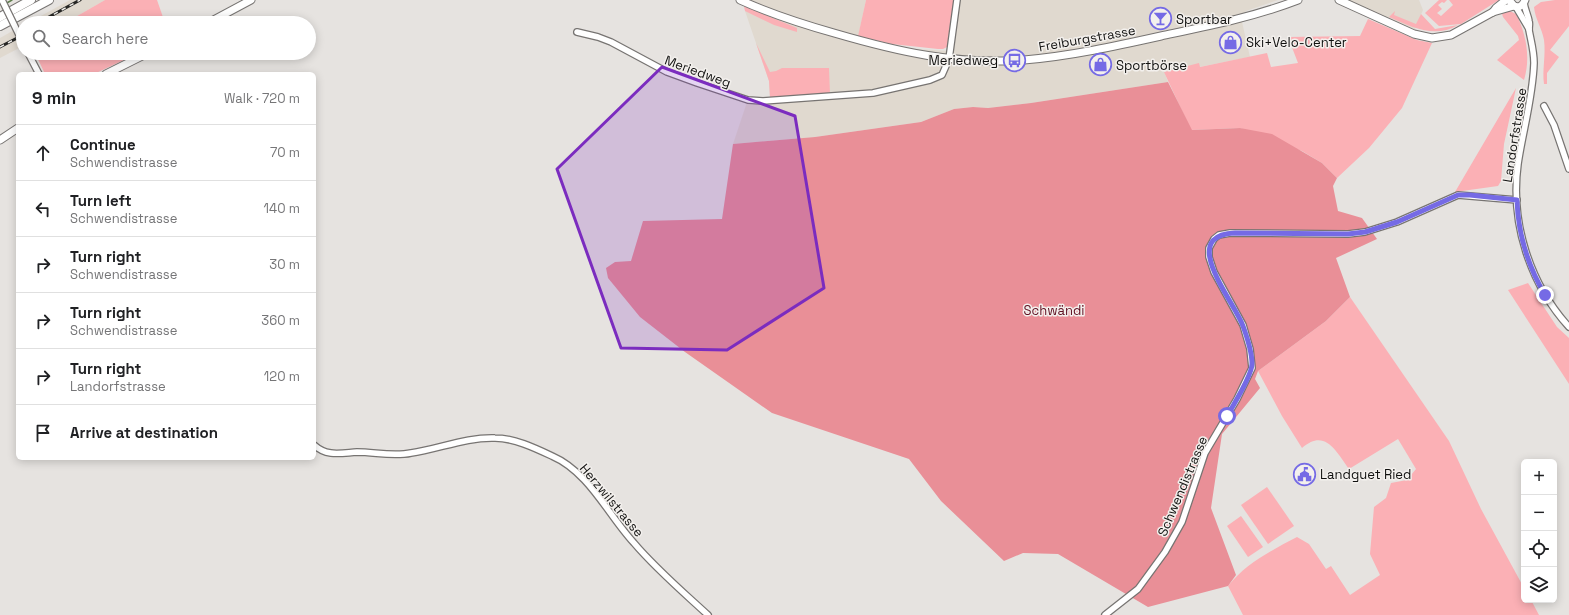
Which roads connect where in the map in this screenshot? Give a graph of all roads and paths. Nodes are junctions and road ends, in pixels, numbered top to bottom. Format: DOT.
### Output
graph roads {
  1 [pos="2,0"];
  2 [pos="31,0"];
  3 [pos="49,0"];
  4 [pos="251,0"];
  5 [pos="740,0"];
  6 [pos="956,0"];
  7 [pos="1298,0"];
  8 [pos="1339,0"];
  9 [pos="1506,0"];
  10 [pos="1524,2"];
  11 [pos="1513,4"];
  12 [pos="1493,12"];
  13 [pos="19,16"];
  14 [pos="221,16"];
  15 [pos="0,17"];
  16 [pos="16,18"];
  17 [pos="0,26"];
  18 [pos="16,29"];
  19 [pos="1529,29"];
  20 [pos="577,32"];
  21 [pos="949,59"];
  22 [pos="32,60"];
  23 [pos="134,60"];
  24 [pos="38,72"];
  25 [pos="110,72"];
  26 [pos="1544,106"];
  27 [pos="16,129"];
  28 [pos="0,140"];
  29 [pos="1569,169"];
  30 [pos="1517,200"];
  31 [pos="1569,327"];
  32 [pos="316,447"];
  33 [pos="708,615"];
  34 [pos="1105,615"];
  1 -- 18 [label="street, bridge"];
  2 -- 15 [label="highway"];
  3 -- 13 [label="highway"];
  4 -- 14 [label="main road"];
  5 -- 21 [label="main road, Freiburgstrasse"];
  6 -- 21 [label="street, Meriedweg"];
  7 -- 21 [label="main road, Freiburgstrasse"];
  8 -- 12 [label="main road"];
  9 -- 12 [label="main road"];
  10 -- 11 [label="main road"];
  10 -- 19 [label="street, Landorfstrasse"];
  11 -- 12 [label="main road"];
  11 -- 19 [label="street, Landorfstrasse"];
  16 -- 17 [label="highway"];
  19 -- 30 [label="street, Landorfstrasse"];
  20 -- 21 [label="street, Meriedweg"];
  22 -- 24 [label="street"];
  23 -- 25 [label="main road"];
  26 -- 29 [label="street"];
  27 -- 28 [label="main road"];
  30 -- 31 [label="street, Landorfstrasse"];
  30 -- 34 [label="street, Schwendistrasse"];
  32 -- 33 [label="street, Herzwilstrasse"];
}
